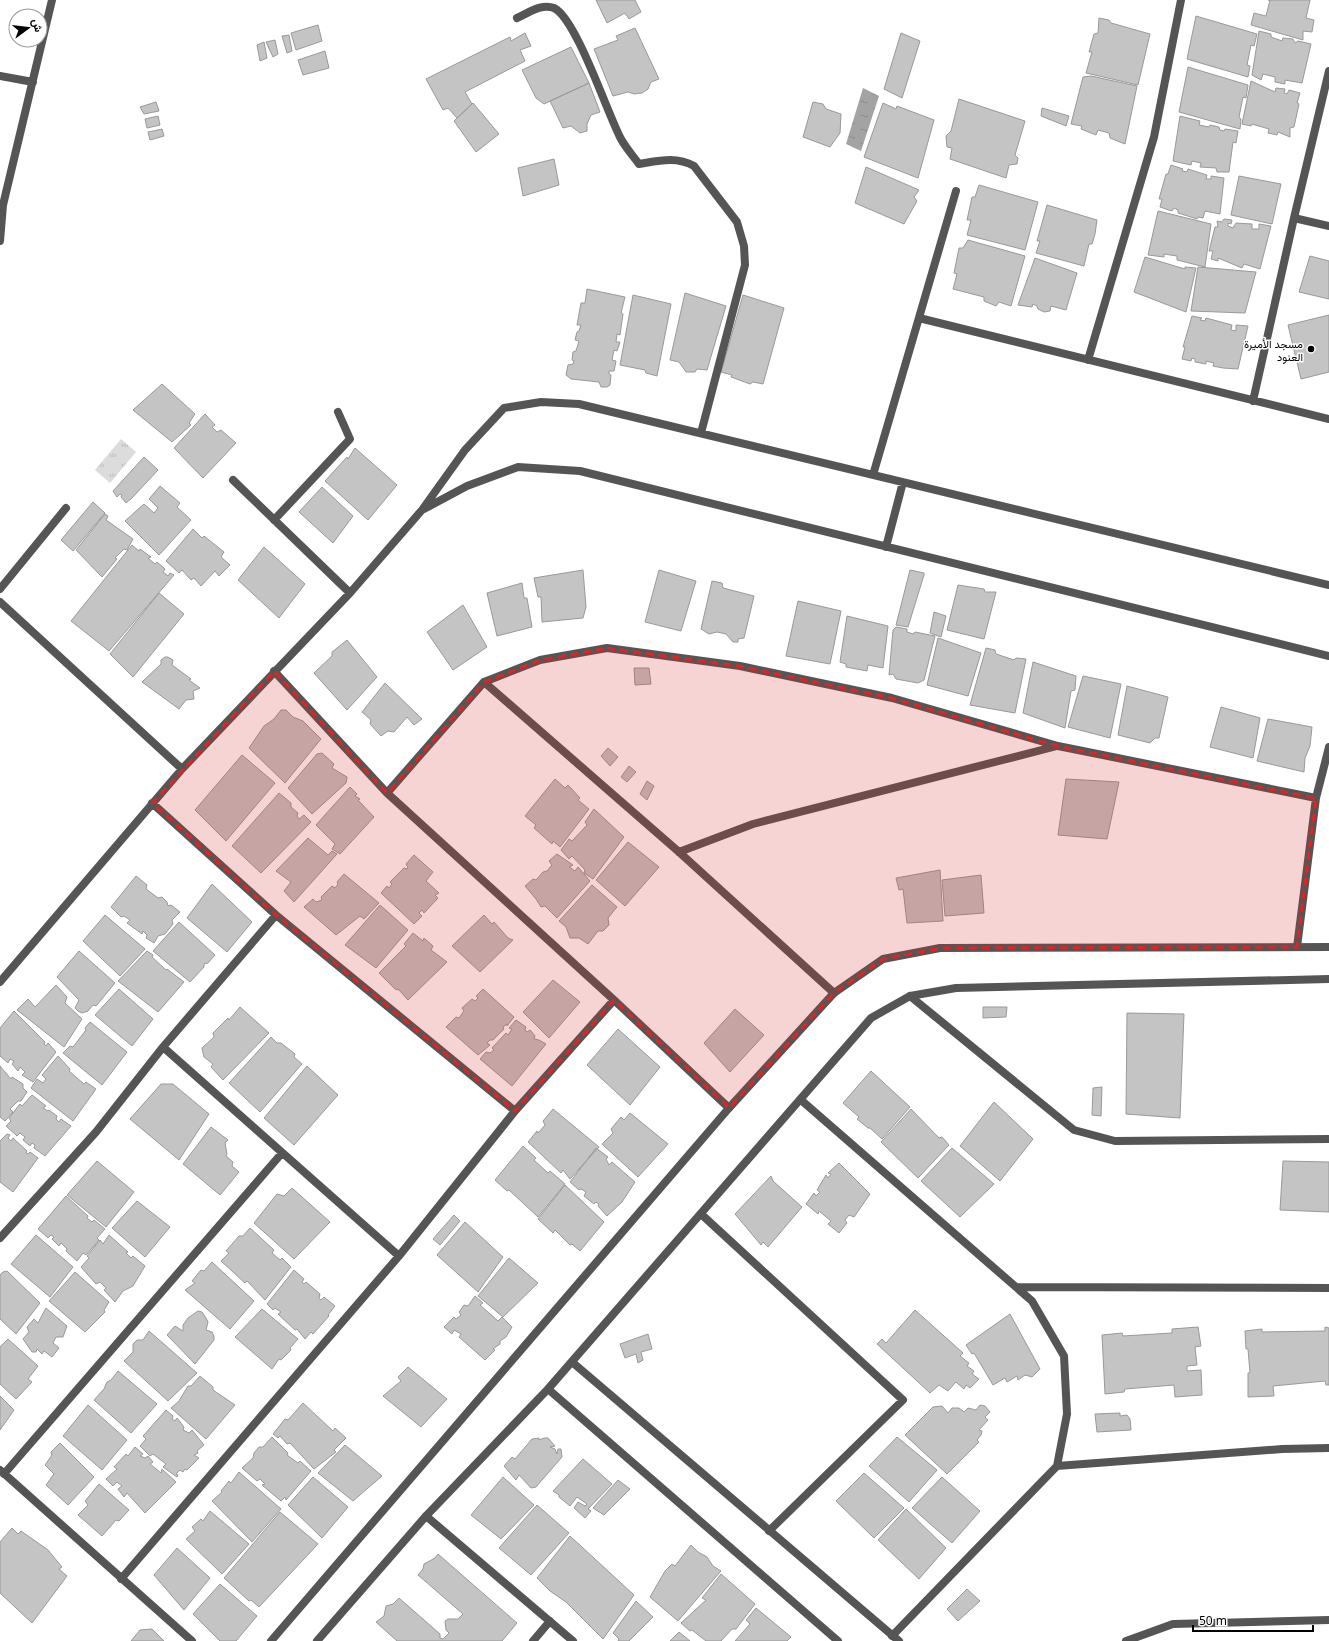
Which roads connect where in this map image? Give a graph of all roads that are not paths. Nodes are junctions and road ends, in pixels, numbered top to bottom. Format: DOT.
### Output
graph roads {
  1 [pos="52,0"];
  2 [pos="1181,0"];
  3 [pos="517,18"];
  4 [pos="1329,71"];
  5 [pos="0,76"];
  6 [pos="33,82"];
  7 [pos="956,191"];
  8 [pos="1294,218"];
  9 [pos="1329,226"];
  10 [pos="0,241"];
  11 [pos="919,318"];
  12 [pos="1088,360"];
  13 [pos="1253,401"];
  14 [pos="338,412"];
  15 [pos="1329,419"];
  16 [pos="700,433"];
  17 [pos="873,475"];
  18 [pos="233,480"];
  19 [pos="903,482"];
  20 [pos="66,508"];
  21 [pos="422,510"];
  22 [pos="274,520"];
  23 [pos="886,547"];
  24 [pos="1329,585"];
  25 [pos="0,589"];
  26 [pos="350,593"];
  27 [pos="0,602"];
  28 [pos="1329,656"];
  29 [pos="274,670"];
  30 [pos="484,682"];
  31 [pos="1058,746"];
  32 [pos="1329,747"];
  33 [pos="182,769"];
  34 [pos="387,792"];
  35 [pos="1316,798"];
  36 [pos="152,803"];
  37 [pos="679,852"];
  38 [pos="276,915"];
  39 [pos="1297,947"];
  40 [pos="1329,947"];
  41 [pos="1329,979"];
  42 [pos="0,982"];
  43 [pos="834,993"];
  44 [pos="910,996"];
  45 [pos="614,1000"];
  46 [pos="163,1047"];
  47 [pos="801,1100"];
  48 [pos="729,1108"];
  49 [pos="515,1111"];
  50 [pos="1329,1139"];
  51 [pos="282,1153"];
  52 [pos="701,1214"];
  53 [pos="0,1238"];
  54 [pos="399,1256"];
  55 [pos="1017,1287"];
  56 [pos="1329,1288"];
  57 [pos="572,1362"];
  58 [pos="548,1389"];
  59 [pos="1329,1448"];
  60 [pos="1057,1466"];
  61 [pos="2,1472"];
  62 [pos="426,1516"];
  63 [pos="769,1531"];
  64 [pos="120,1579"];
  65 [pos="1329,1620"];
  66 [pos="550,1621"];
  67 [pos="896,1638"];
  68 [pos="192,1641"];
  69 [pos="271,1641"];
  70 [pos="317,1641"];
  71 [pos="533,1641"];
  72 [pos="573,1641"];
  73 [pos="838,1641"];
  74 [pos="1126,1641"];
  1 -- 6 [label="street"];
  2 -- 12 [label="street"];
  3 -- 16 [label="street"];
  4 -- 8 [label="street"];
  5 -- 6 [label="street"];
  6 -- 10 [label="street"];
  7 -- 11 [label="street"];
  8 -- 9 [label="street"];
  8 -- 13 [label="street"];
  11 -- 12 [label="street"];
  11 -- 17 [label="street"];
  12 -- 13 [label="street"];
  13 -- 15 [label="street"];
  14 -- 22 [label="street"];
  16 -- 17 [label="street"];
  16 -- 21 [label="street"];
  17 -- 19 [label="street"];
  18 -- 22 [label="street"];
  19 -- 23 [label="street"];
  19 -- 24 [label="street"];
  20 -- 25 [label="street"];
  21 -- 23 [label="street"];
  21 -- 26 [label="street"];
  22 -- 26 [label="street"];
  23 -- 28 [label="street"];
  26 -- 29 [label="street"];
  27 -- 33 [label="street"];
  29 -- 33 [label="street"];
  29 -- 34 [label="street"];
  30 -- 31 [label="street"];
  30 -- 34 [label="street"];
  30 -- 37 [label="street"];
  31 -- 35 [label="street"];
  31 -- 37 [label="street"];
  32 -- 35 [label="street"];
  33 -- 36 [label="street"];
  34 -- 45 [label="street"];
  35 -- 39 [label="street"];
  36 -- 38 [label="street"];
  36 -- 42 [label="street"];
  37 -- 43 [label="street"];
  38 -- 46 [label="street"];
  38 -- 49 [label="street"];
  39 -- 40 [label="street"];
  39 -- 43 [label="street"];
  41 -- 44 [label="street"];
  43 -- 48 [label="street"];
  44 -- 47 [label="street"];
  44 -- 50 [label="street"];
  45 -- 48 [label="street"];
  45 -- 49 [label="street"];
  46 -- 51 [label="street"];
  46 -- 53 [label="street"];
  47 -- 52 [label="street"];
  47 -- 55 [label="street"];
  48 -- 69 [label="street"];
  49 -- 54 [label="street"];
  51 -- 54 [label="street"];
  51 -- 61 [label="street"];
  52 -- 57 [label="street"];
  52 -- 63 [label="street"];
  54 -- 64 [label="street"];
  55 -- 56 [label="street"];
  55 -- 60 [label="street"];
  57 -- 58 [label="street"];
  57 -- 63 [label="street"];
  58 -- 62 [label="street"];
  58 -- 73 [label="street"];
  59 -- 60 [label="street"];
  60 -- 67 [label="street"];
  61 -- 64 [label="street"];
  62 -- 66 [label="street"];
  62 -- 70 [label="street"];
  63 -- 67 [label="street"];
  64 -- 68 [label="street"];
  65 -- 74 [label="street"];
  66 -- 71 [label="street"];
  66 -- 72 [label="street"];
}
